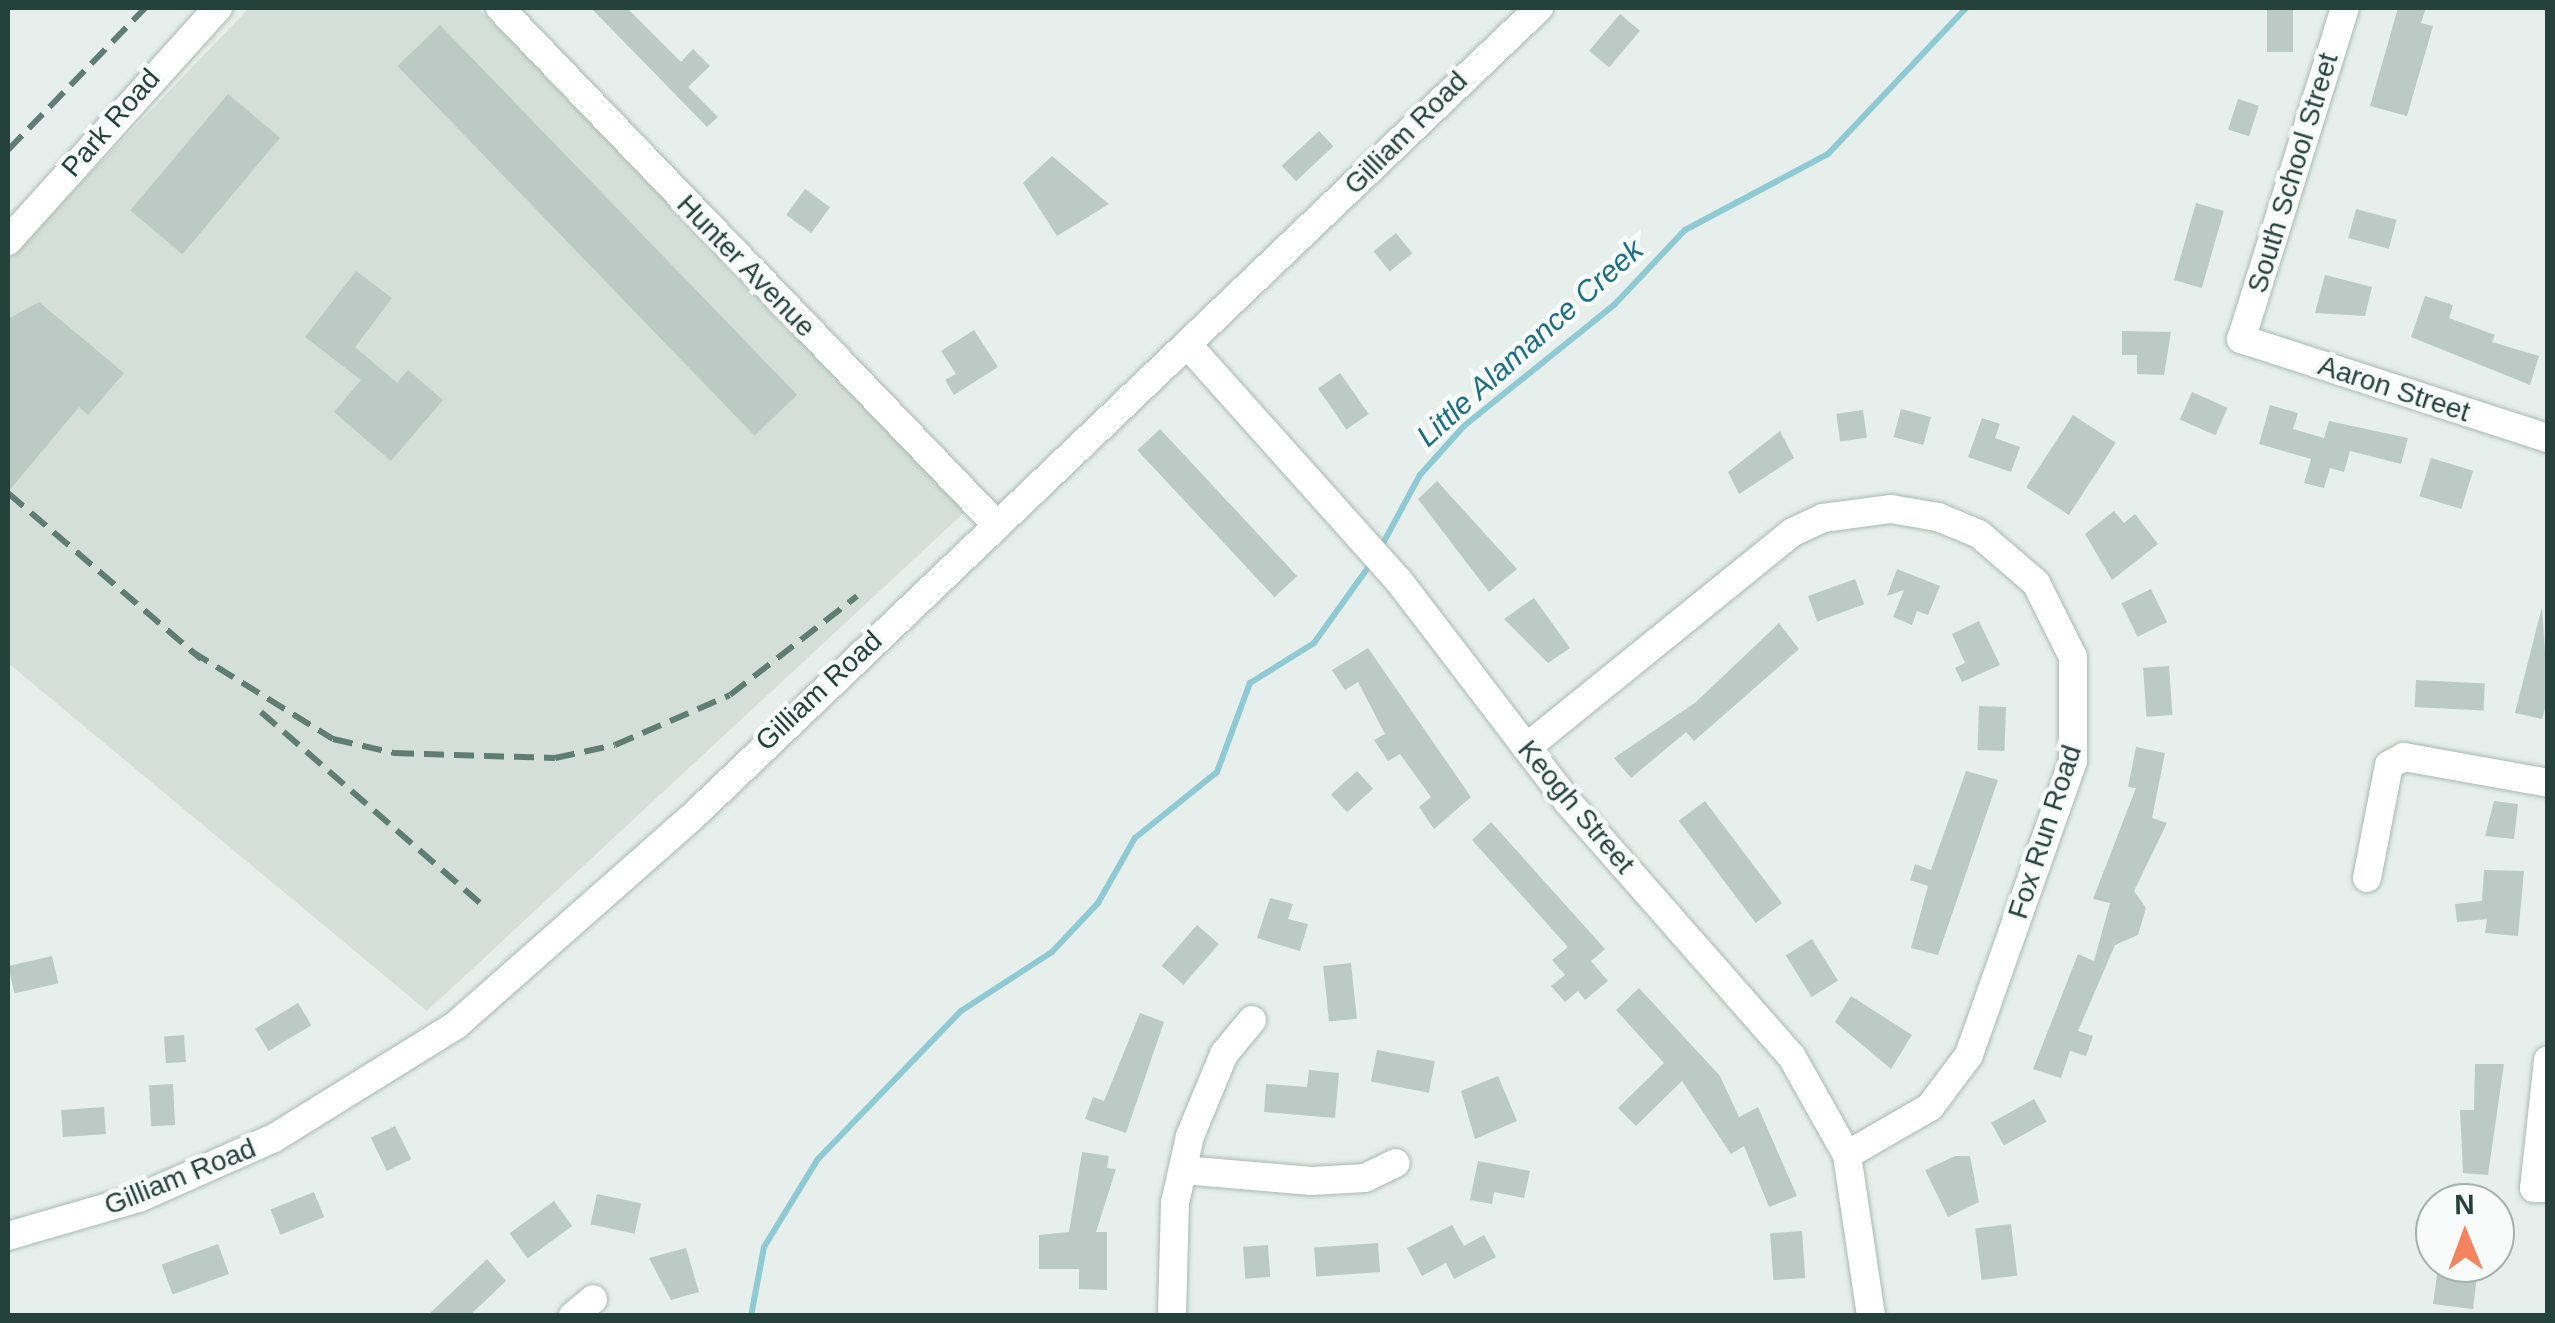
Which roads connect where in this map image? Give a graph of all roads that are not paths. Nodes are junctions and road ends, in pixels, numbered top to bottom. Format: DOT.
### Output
graph roads {
  1 [pos="218,8"];
  2 [pos="500,8"];
  3 [pos="1539,8"];
  4 [pos="2345,8"];
  5 [pos="8,242"];
  6 [pos="2241,339"];
  7 [pos="1186,344"];
  8 [pos="2548,438"];
  9 [pos="994,522"];
  10 [pos="1526,748"];
  11 [pos="2548,783"];
  12 [pos="2367,878"];
  13 [pos="1252,1020"];
  14 [pos="2548,1060"];
  15 [pos="1847,1156"];
  16 [pos="1396,1163"];
  17 [pos="1183,1170"];
  18 [pos="2540,1188"];
  19 [pos="8,1236"];
  20 [pos="1172,1316"];
  21 [pos="1870,1316"];
  1 -- 5 [label="street, Park Road"];
  2 -- 9 [label="street, Hunter Avenue"];
  3 -- 7 [label="street, Gilliam Road"];
  4 -- 6 [label="street, South School Street"];
  6 -- 8 [label="street, Aaron Street"];
  7 -- 9 [label="street, Gilliam Road"];
  7 -- 10 [label="street, Keogh Street"];
  9 -- 19 [label="street, Gilliam Road"];
  10 -- 15 [label="street, Keogh Street"];
  10 -- 15 [label="street, Fox Run Road"];
  11 -- 12 [label="street"];
  13 -- 17 [label="street"];
  14 -- 18 [label="street"];
  15 -- 21 [label="street, Keogh Street"];
  16 -- 17 [label="street"];
  17 -- 20 [label="street"];
}
